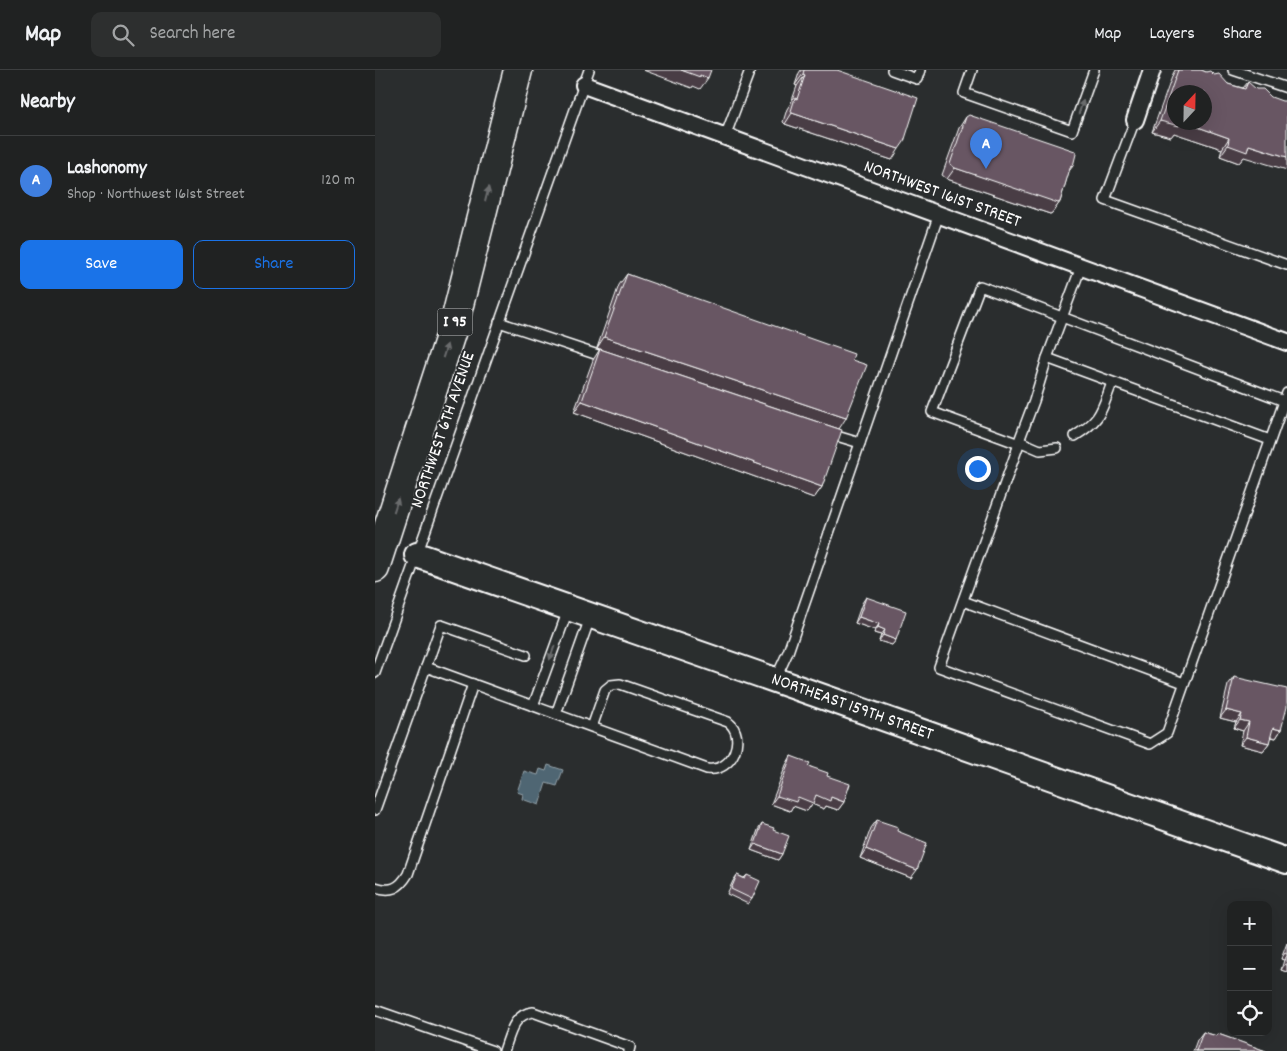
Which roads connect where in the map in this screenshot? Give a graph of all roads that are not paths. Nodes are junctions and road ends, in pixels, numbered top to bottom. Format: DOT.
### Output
graph roads {
  1 [pos="518,70"];
  2 [pos="750,70"];
  3 [pos="892,70"];
  4 [pos="920,70"];
  5 [pos="972,70"];
  6 [pos="1094,70"];
  7 [pos="1152,70"];
  8 [pos="1233,70"];
  9 [pos="587,78"];
  10 [pos="1287,88"];
  11 [pos="1135,120"];
  12 [pos="725,137"];
  13 [pos="939,214"];
  14 [pos="1287,265"];
  15 [pos="1081,267"];
  16 [pos="1063,317"];
  17 [pos="499,322"];
  18 [pos="1287,342"];
  19 [pos="1047,358"];
  20 [pos="613,360"];
  21 [pos="1112,383"];
  22 [pos="1286,397"];
  23 [pos="821,431"];
  24 [pos="1075,436"];
  25 [pos="1270,440"];
  26 [pos="860,443"];
  27 [pos="1057,448"];
  28 [pos="417,556"];
  29 [pos="375,568"];
  30 [pos="963,600"];
  31 [pos="580,611"];
  32 [pos="526,655"];
  33 [pos="426,667"];
  34 [pos="375,673"];
  35 [pos="775,680"];
  36 [pos="1184,683"];
  37 [pos="473,684"];
  38 [pos="533,706"];
  39 [pos="556,714"];
  40 [pos="592,727"];
  41 [pos="375,810"];
  42 [pos="1287,861"];
  43 [pos="375,886"];
  44 [pos="375,1010"];
  45 [pos="493,1051"];
  46 [pos="504,1051"];
  47 [pos="629,1051"];
  29 -- 1 [label="highway, I 95, one-way"];
  2 -- 12 [label="lane"];
  3 -- 4 [label="lane"];
  5 -- 6 [label="lane, one-way"];
  7 -- 11 [label="street"];
  8 -- 10 [label="lane"];
  9 -- 12 [label="street, NORTHWEST 161ST STREET"];
  9 -- 17 [label="lane, NORTHWEST 6TH AVENUE"];
  11 -- 14 [label="lane"];
  12 -- 13 [label="street, NORTHWEST 161ST STREET"];
  13 -- 15 [label="street, NORTHWEST 161ST STREET"];
  13 -- 26 [label="lane"];
  15 -- 16 [label="lane"];
  15 -- 18 [label="street, NORTHWEST 161ST STREET"];
  16 -- 19 [label="lane"];
  16 -- 22 [label="lane"];
  16 -- 30 [label="lane"];
  17 -- 20 [label="lane"];
  17 -- 28 [label="lane, NORTHWEST 6TH AVENUE"];
  19 -- 21 [label="lane"];
  19 -- 27 [label="lane"];
  21 -- 24 [label="lane"];
  21 -- 25 [label="lane"];
  22 -- 25 [label="lane"];
  23 -- 26 [label="lane"];
  25 -- 36 [label="lane"];
  26 -- 35 [label="lane"];
  28 -- 31 [label="street, NORTHEAST 159TH STREET"];
  28 -- 34 [label="lane, NORTHWEST 6TH AVENUE"];
  30 -- 36 [label="lane"];
  30 -- 36 [label="lane"];
  31 -- 35 [label="street, NORTHEAST 159TH STREET"];
  31 -- 38 [label="lane, one-way"];
  31 -- 39 [label="lane"];
  32 -- 33 [label="lane"];
  33 -- 37 [label="lane"];
  33 -- 41 [label="lane"];
  35 -- 42 [label="street, NORTHEAST 159TH STREET"];
  37 -- 38 [label="lane"];
  37 -- 43 [label="lane"];
  38 -- 39 [label="lane"];
  39 -- 40 [label="lane"];
  40 -- 40 [label="lane"];
  44 -- 45 [label="lane"];
  46 -- 47 [label="lane"];
}
